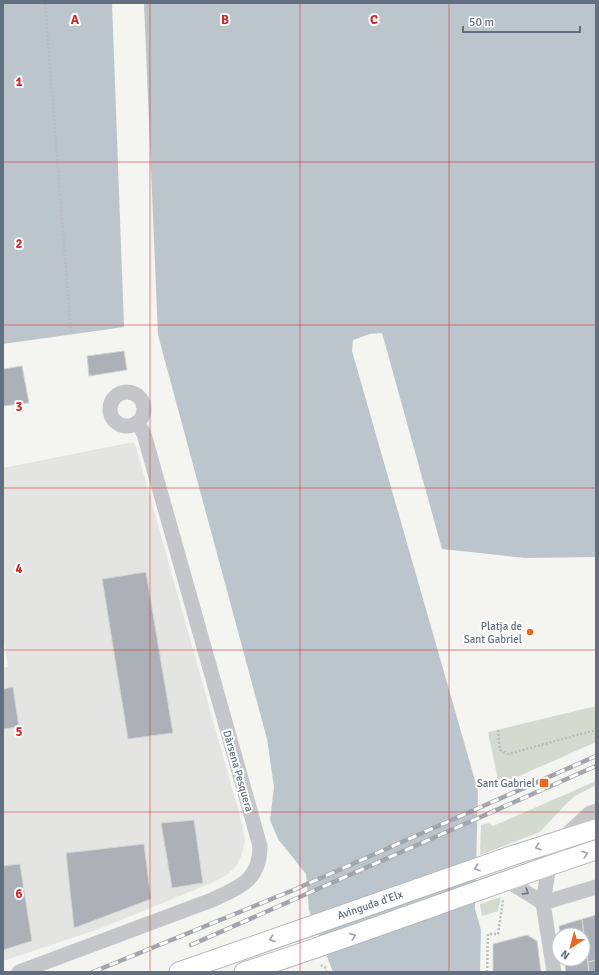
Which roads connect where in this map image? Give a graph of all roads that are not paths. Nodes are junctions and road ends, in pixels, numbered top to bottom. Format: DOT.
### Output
graph roads {
  1 [pos="138,423"];
  2 [pos="596,811"];
  3 [pos="596,829"];
  4 [pos="562,839"];
  5 [pos="596,850"];
  6 [pos="549,865"];
  7 [pos="506,887"];
  8 [pos="596,887"];
  9 [pos="543,903"];
  10 [pos="19,972"];
  11 [pos="179,972"];
  12 [pos="244,972"];
  13 [pos="554,972"];
  1 -- 10 [label="street, Dàrsena Pesquera"];
  2 -- 4 [label="street, Avinguda d'Elx"];
  3 -- 4 [label="main road, Avinguda d'Elx"];
  4 -- 6 [label="street, Avinguda d'Elx"];
  4 -- 11 [label="main road, Avinguda d'Elx, one-way"];
  6 -- 5 [label="main road, Avinguda d'Elx, one-way"];
  6 -- 7 [label="main road, Avinguda d'Elx"];
  6 -- 9 [label="street, Avinguda d'Elx"];
  7 -- 9 [label="street, one-way"];
  12 -- 7 [label="main road, Avinguda d'Elx, one-way"];
  8 -- 9 [label="street"];
  9 -- 13 [label="street, Avinguda d'Elx"];
}
